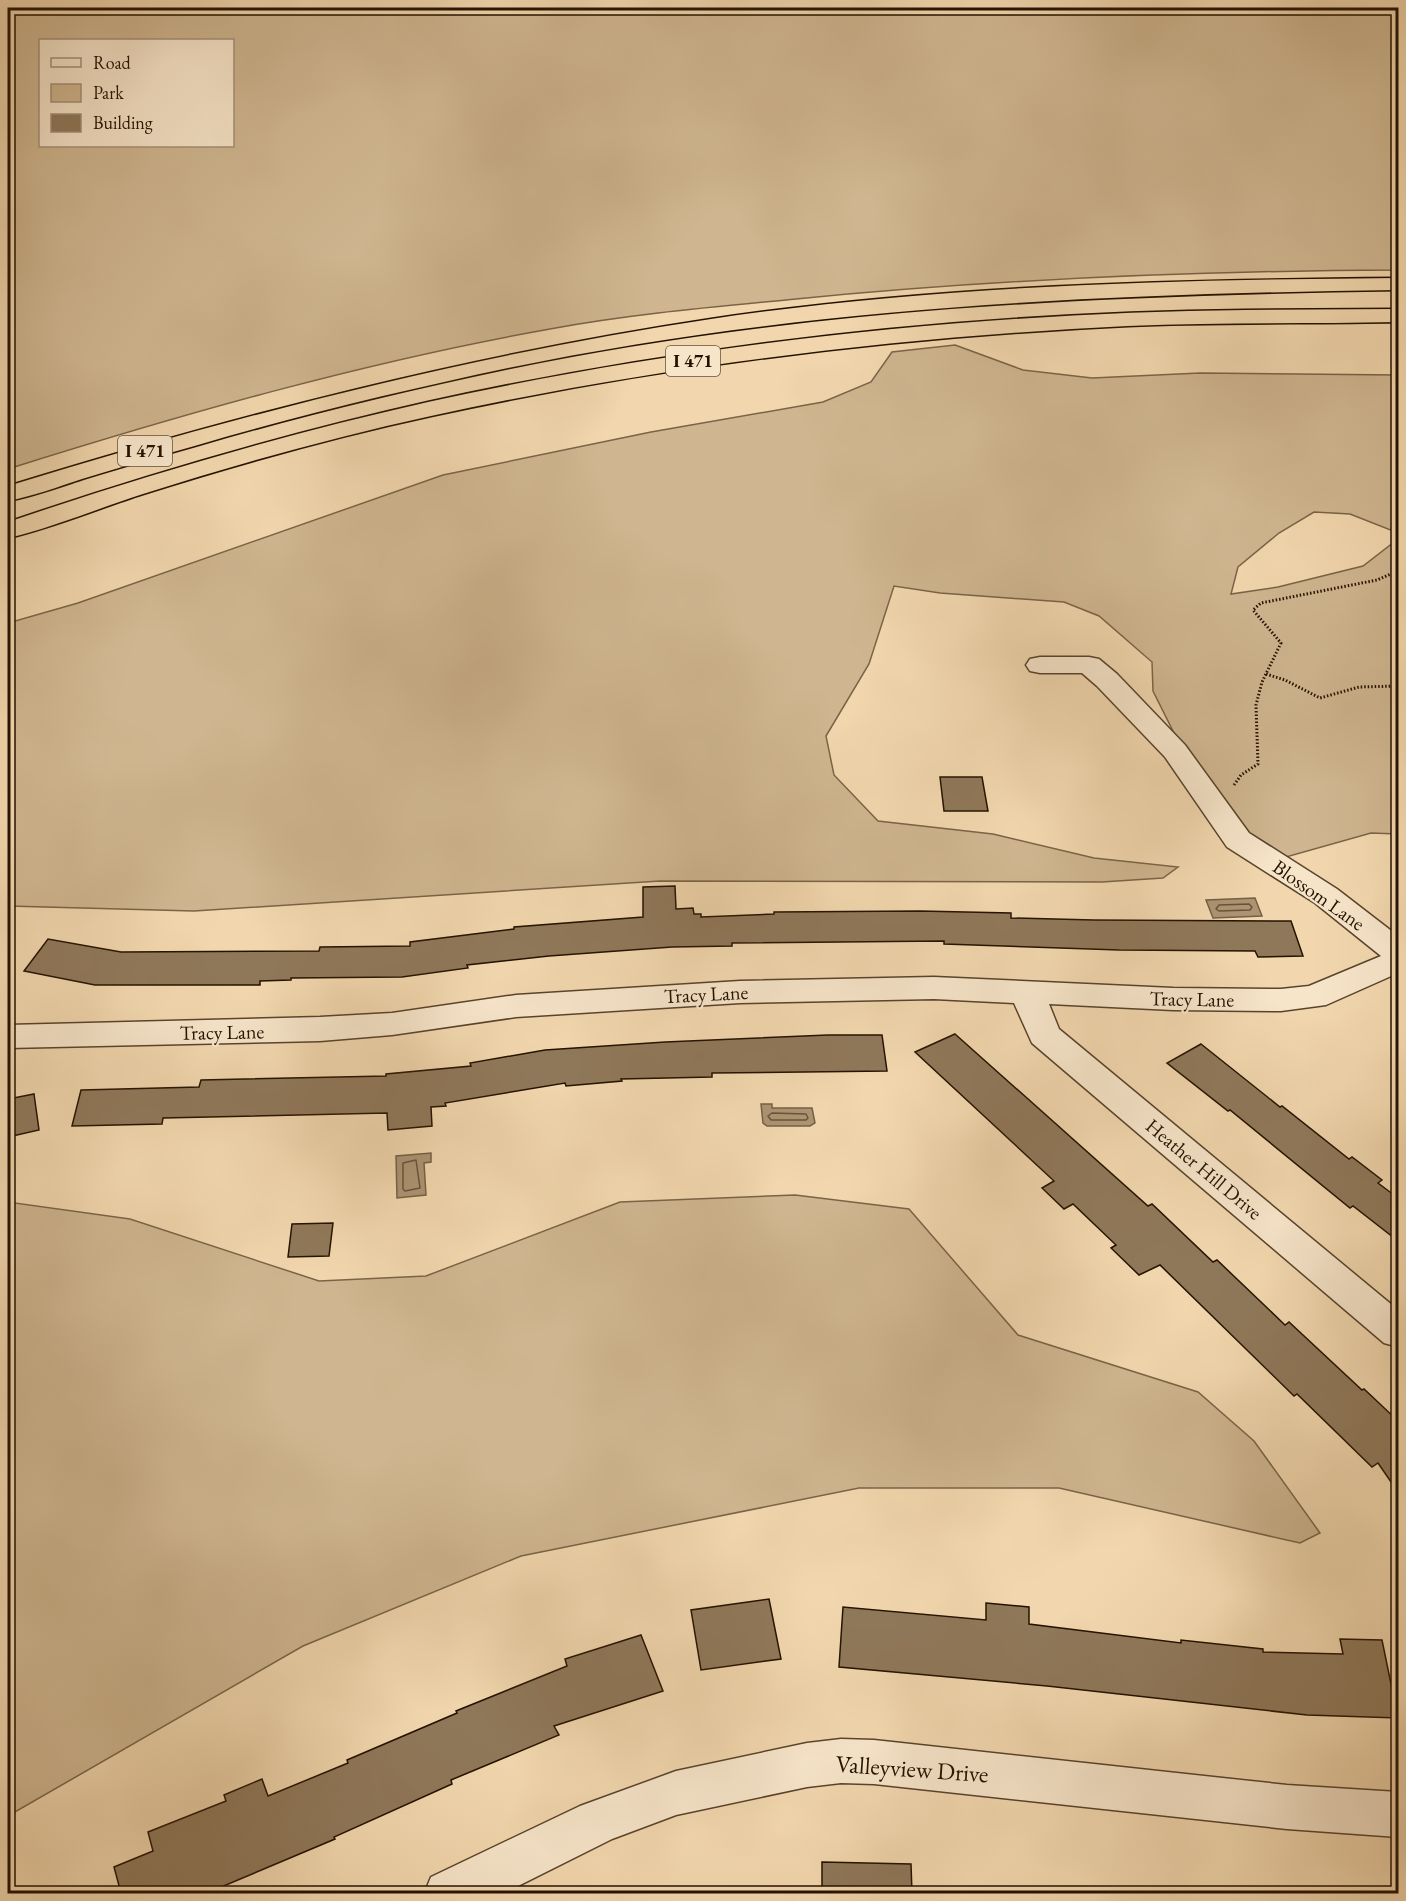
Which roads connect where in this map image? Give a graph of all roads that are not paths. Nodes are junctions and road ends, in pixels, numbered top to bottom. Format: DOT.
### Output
graph roads {
  1 [pos="1398,285"];
  2 [pos="1398,316"];
  3 [pos="8,494"];
  4 [pos="8,530"];
  5 [pos="1040,665"];
  6 [pos="1398,952"];
  7 [pos="1398,961"];
  8 [pos="1027,993"];
  9 [pos="8,1037"];
  10 [pos="1398,1332"];
  11 [pos="1398,1815"];
  12 [pos="449,1893"];
  1 -- 3 [label="highway, I 471"];
  2 -- 4 [label="highway, I 471"];
  5 -- 6 [label="street, Blossom Lane"];
  7 -- 8 [label="street, Tracy Lane"];
  8 -- 9 [label="street, Tracy Lane"];
  8 -- 10 [label="street, Heather Hill Drive"];
  11 -- 12 [label="street, Valleyview Drive"];
}
